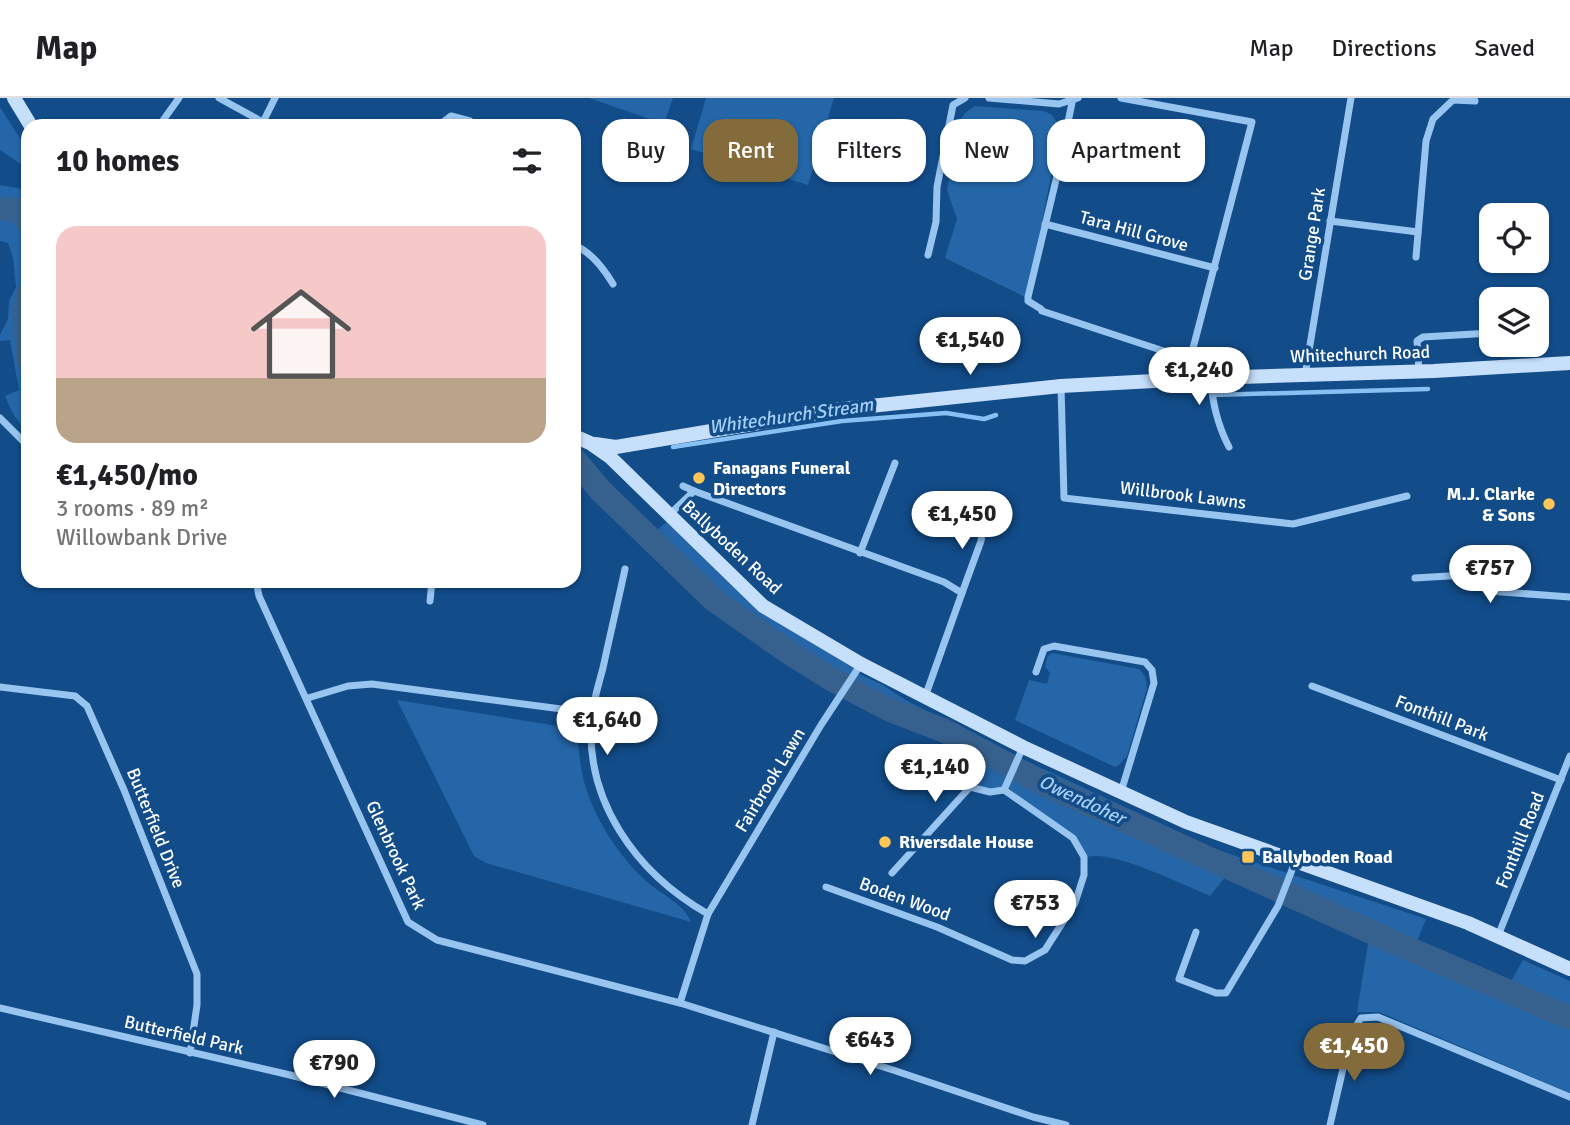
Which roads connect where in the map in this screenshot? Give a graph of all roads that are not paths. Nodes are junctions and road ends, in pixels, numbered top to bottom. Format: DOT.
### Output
graph roads {
  1 [pos="14,98"];
  2 [pos="179,98"];
  3 [pos="219,98"];
  4 [pos="275,98"];
  5 [pos="962,98"];
  6 [pos="989,98"];
  7 [pos="1121,98"];
  8 [pos="1351,98"];
  9 [pos="1074,99"];
  10 [pos="1475,101"];
  11 [pos="27,119"];
  12 [pos="164,119"];
  13 [pos="257,119"];
  14 [pos="268,119"];
  15 [pos="1330,221"];
  16 [pos="1045,223"];
  17 [pos="1418,232"];
  18 [pos="581,248"];
  19 [pos="928,255"];
  20 [pos="1416,257"];
  21 [pos="1215,268"];
  22 [pos="613,284"];
  23 [pos="1479,334"];
  24 [pos="1191,360"];
  25 [pos="1570,363"];
  26 [pos="1419,371"];
  27 [pos="1305,374"];
  28 [pos="1209,378"];
  29 [pos="1185,379"];
  30 [pos="1060,386"];
  31 [pos="0,418"];
  32 [pos="21,439"];
  33 [pos="581,439"];
  34 [pos="590,443"];
  35 [pos="643,443"];
  36 [pos="1229,447"];
  37 [pos="614,461"];
  38 [pos="895,463"];
  39 [pos="683,486"];
  40 [pos="694,491"];
  41 [pos="1407,496"];
  42 [pos="669,515"];
  43 [pos="985,515"];
  44 [pos="860,553"];
  45 [pos="625,569"];
  46 [pos="1415,578"];
  47 [pos="257,588"];
  48 [pos="431,588"];
  49 [pos="962,593"];
  50 [pos="1570,597"];
  51 [pos="430,601"];
  52 [pos="861,664"];
  53 [pos="1036,673"];
  54 [pos="1311,686"];
  55 [pos="0,687"];
  56 [pos="308,698"];
  57 [pos="925,698"];
  58 [pos="593,713"];
  59 [pos="1023,747"];
  60 [pos="1570,756"];
  61 [pos="1561,780"];
  62 [pos="1004,790"];
  63 [pos="1121,793"];
  64 [pos="1296,862"];
  65 [pos="892,873"];
  66 [pos="826,887"];
  67 [pos="708,914"];
  68 [pos="1196,932"];
  69 [pos="1498,936"];
  70 [pos="1570,969"];
  71 [pos="680,1003"];
  72 [pos="0,1009"];
  73 [pos="774,1032"];
  74 [pos="190,1053"];
  75 [pos="1570,1097"];
  76 [pos="483,1125"];
  77 [pos="752,1125"];
  78 [pos="1066,1125"];
  79 [pos="1330,1125"];
  1 -- 11 [label="main road"];
  2 -- 12 [label="street"];
  3 -- 13 [label="street"];
  4 -- 14 [label="street"];
  5 -- 19 [label="street"];
  6 -- 9 [label="street"];
  7 -- 21 [label="street"];
  8 -- 15 [label="street, Grange Park"];
  9 -- 16 [label="street"];
  10 -- 17 [label="street"];
  15 -- 17 [label="street"];
  15 -- 27 [label="street, Grange Park"];
  16 -- 21 [label="street, Tara Hill Grove"];
  16 -- 24 [label="street"];
  17 -- 20 [label="street"];
  18 -- 22 [label="street"];
  21 -- 24 [label="street"];
  23 -- 26 [label="street"];
  24 -- 29 [label="street"];
  25 -- 26 [label="main road, Whitechurch Road"];
  26 -- 27 [label="main road, Whitechurch Road"];
  27 -- 28 [label="main road, Whitechurch Road"];
  28 -- 29 [label="main road, Whitechurch Road"];
  28 -- 36 [label="street"];
  29 -- 30 [label="main road, Whitechurch Road"];
  30 -- 35 [label="main road, Whitechurch Road"];
  30 -- 41 [label="street, Willbrook Lawns"];
  31 -- 32 [label="street"];
  33 -- 34 [label="main road"];
  34 -- 35 [label="main road, Whitechurch Road"];
  34 -- 37 [label="main road, Ballyboden Road"];
  35 -- 37 [label="main road"];
  37 -- 42 [label="main road, Ballyboden Road"];
  38 -- 44 [label="street"];
  39 -- 40 [label="street"];
  40 -- 42 [label="street"];
  40 -- 44 [label="street"];
  42 -- 52 [label="main road, Ballyboden Road"];
  43 -- 49 [label="street"];
  44 -- 49 [label="street"];
  45 -- 58 [label="street"];
  46 -- 50 [label="street"];
  47 -- 56 [label="street, Glenbrook Park"];
  48 -- 51 [label="street"];
  49 -- 57 [label="street"];
  52 -- 57 [label="main road, Ballyboden Road"];
  52 -- 67 [label="street, Fairbrook Lawn"];
  53 -- 63 [label="street"];
  54 -- 61 [label="street, Fonthill Park"];
  55 -- 74 [label="street, Butterfield Drive"];
  56 -- 58 [label="street"];
  56 -- 71 [label="street, Glenbrook Park"];
  57 -- 59 [label="main road, Ballyboden Road"];
  58 -- 67 [label="street"];
  59 -- 62 [label="street"];
  59 -- 63 [label="main road, Ballyboden Road"];
  60 -- 61 [label="street, Fonthill Road"];
  61 -- 69 [label="street, Fonthill Road"];
  62 -- 65 [label="street"];
  62 -- 66 [label="street, Boden Wood"];
  63 -- 64 [label="main road, Ballyboden Road"];
  64 -- 68 [label="street"];
  64 -- 69 [label="main road, Ballyboden Road"];
  67 -- 71 [label="street, Fairbrook Lawn"];
  69 -- 70 [label="main road, Ballyboden Road"];
  71 -- 73 [label="street, Glenbrook Park"];
  72 -- 74 [label="street, Butterfield Park"];
  73 -- 77 [label="street"];
  73 -- 78 [label="street, Glenbrook Park"];
  74 -- 76 [label="street, Butterfield Park"];
  75 -- 79 [label="street"];
}
